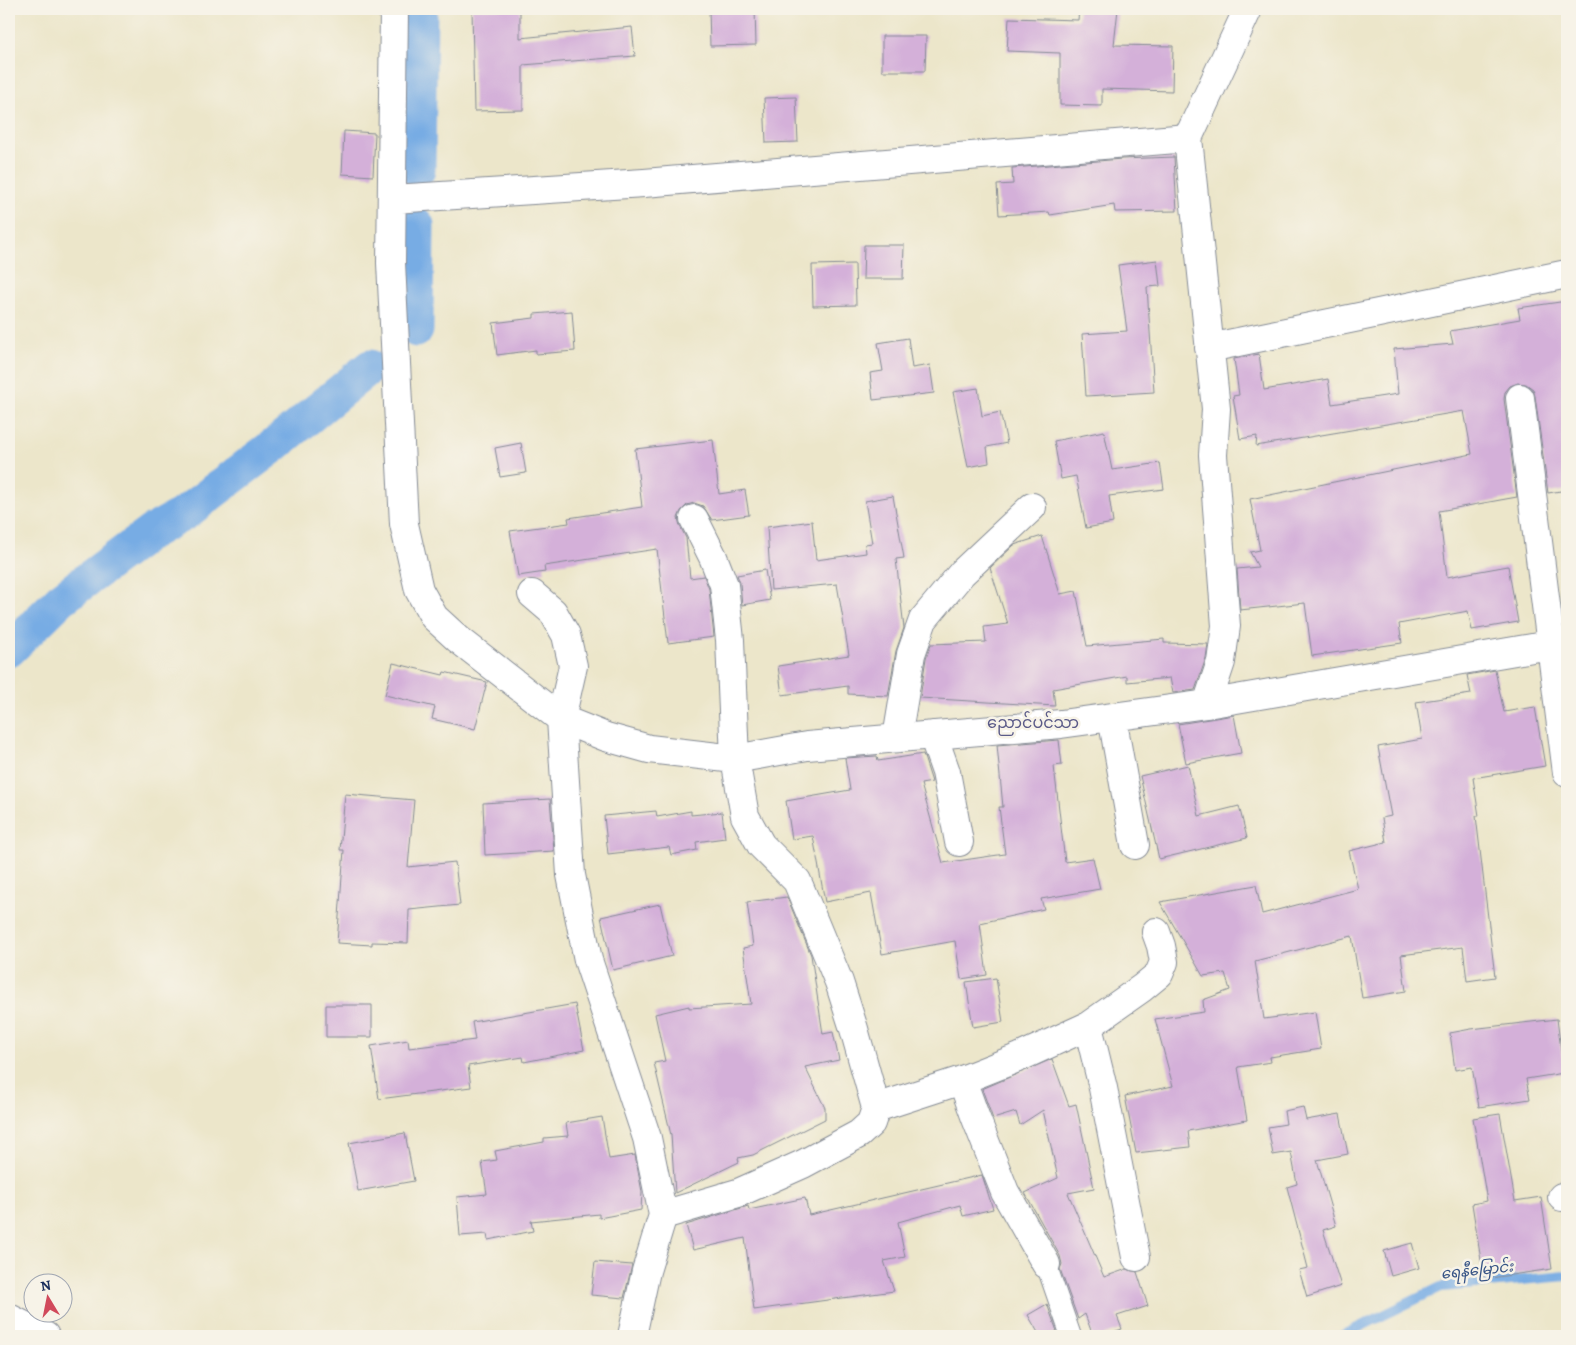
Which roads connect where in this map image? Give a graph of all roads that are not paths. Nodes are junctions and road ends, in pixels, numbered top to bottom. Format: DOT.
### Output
graph roads {
  1 [pos="394,9"];
  2 [pos="1248,9"];
  3 [pos="1188,138"];
  4 [pos="392,199"];
  5 [pos="1567,274"];
  6 [pos="1209,348"];
  7 [pos="1520,398"];
  8 [pos="1032,507"];
  9 [pos="694,519"];
  10 [pos="532,594"];
  11 [pos="1560,643"];
  12 [pos="1207,704"];
  13 [pos="1112,717"];
  14 [pos="560,719"];
  15 [pos="933,736"];
  16 [pos="897,738"];
  17 [pos="735,759"];
  18 [pos="1567,773"];
  19 [pos="959,842"];
  20 [pos="1135,844"];
  21 [pos="1156,932"];
  22 [pos="1088,1026"];
  23 [pos="962,1080"];
  24 [pos="876,1108"];
  25 [pos="663,1215"];
  26 [pos="1136,1257"];
  27 [pos="1046,1264"];
  28 [pos="9,1318"];
  29 [pos="45,1336"];
  30 [pos="632,1336"];
  31 [pos="1071,1336"];
  1 -- 4 [label="street"];
  2 -- 3 [label="street"];
  3 -- 4 [label="street"];
  3 -- 6 [label="street"];
  4 -- 14 [label="street"];
  5 -- 6 [label="street"];
  6 -- 12 [label="street"];
  7 -- 11 [label="street"];
  8 -- 16 [label="street"];
  9 -- 17 [label="street"];
  10 -- 14 [label="street"];
  11 -- 12 [label="street"];
  11 -- 18 [label="street"];
  12 -- 13 [label="street"];
  13 -- 15 [label="street"];
  13 -- 20 [label="street"];
  14 -- 17 [label="street"];
  14 -- 25 [label="street"];
  15 -- 16 [label="street"];
  15 -- 19 [label="street"];
  16 -- 17 [label="street"];
  17 -- 24 [label="street"];
  21 -- 22 [label="street"];
  22 -- 23 [label="street"];
  22 -- 26 [label="street"];
  23 -- 24 [label="street"];
  23 -- 27 [label="street"];
  24 -- 25 [label="street"];
  25 -- 30 [label="street"];
  27 -- 31 [label="lane"];
  28 -- 29 [label="street"];
}
